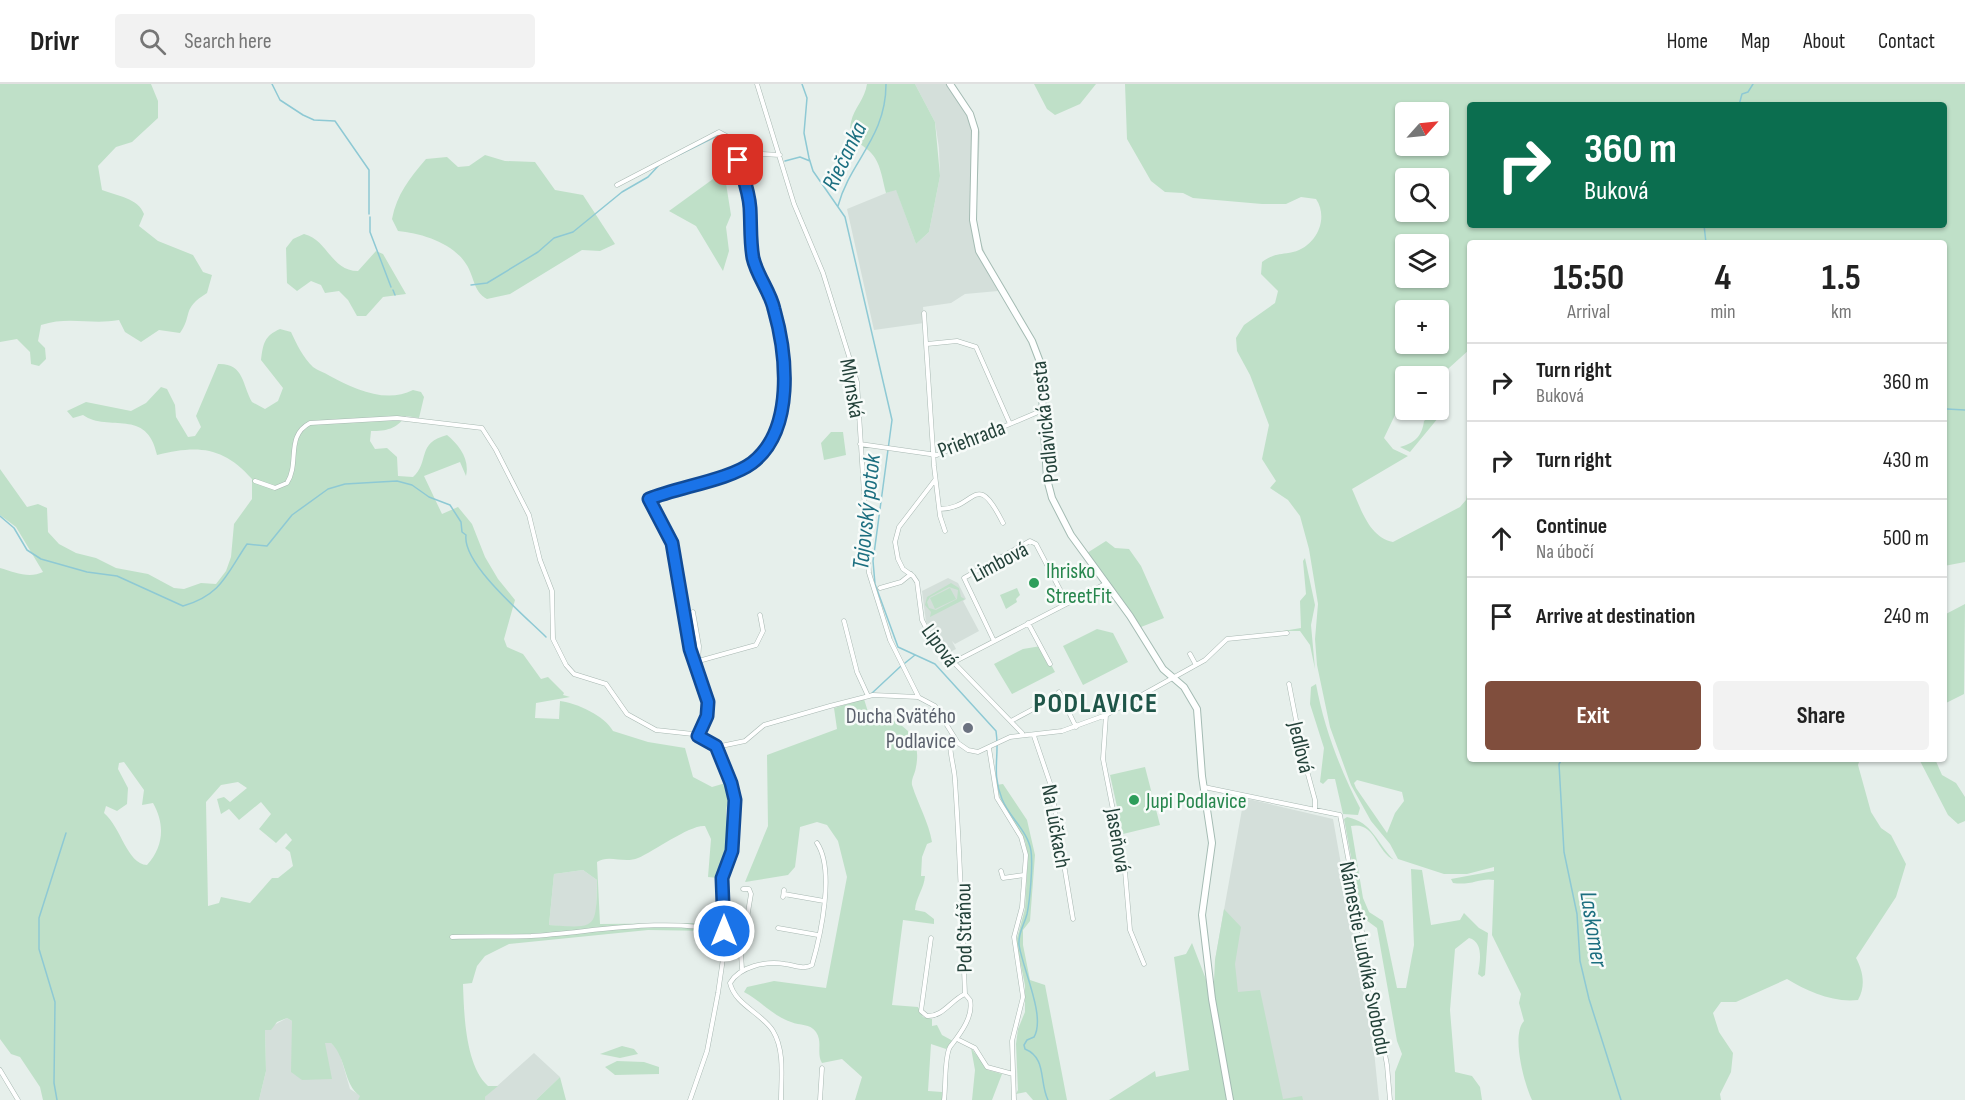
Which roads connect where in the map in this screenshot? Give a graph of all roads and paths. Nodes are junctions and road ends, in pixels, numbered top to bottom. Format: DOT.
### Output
graph roads {
  1 [pos="757,84"];
  2 [pos="950,84"];
  3 [pos="737,144"];
  4 [pos="780,155"];
  5 [pos="616,185"];
  6 [pos="924,313"];
  7 [pos="927,344"];
  8 [pos="1044,409"];
  9 [pos="1010,424"];
  10 [pos="860,444"];
  11 [pos="933,455"];
  12 [pos="935,480"];
  13 [pos="255,481"];
  14 [pos="939,509"];
  15 [pos="1003,523"];
  16 [pos="945,531"];
  17 [pos="911,574"];
  18 [pos="1105,584"];
  19 [pos="880,588"];
  20 [pos="1067,603"];
  21 [pos="693,612"];
  22 [pos="760,615"];
  23 [pos="844,621"];
  24 [pos="1028,623"];
  25 [pos="1287,633"];
  26 [pos="994,641"];
  27 [pos="1190,654"];
  28 [pos="696,661"];
  29 [pos="952,663"];
  30 [pos="1050,664"];
  31 [pos="1196,665"];
  32 [pos="1173,678"];
  33 [pos="1289,684"];
  34 [pos="1059,692"];
  35 [pos="868,696"];
  36 [pos="918,697"];
  37 [pos="1050,700"];
  38 [pos="1106,715"];
  39 [pos="1011,721"];
  40 [pos="1076,727"];
  41 [pos="1023,734"];
  42 [pos="698,736"];
  43 [pos="952,736"];
  44 [pos="1034,736"];
  45 [pos="716,746"];
  46 [pos="991,746"];
  47 [pos="1204,787"];
  48 [pos="1315,810"];
  49 [pos="1340,815"];
  50 [pos="817,843"];
  51 [pos="1001,871"];
  52 [pos="1024,875"];
  53 [pos="743,888"];
  54 [pos="784,894"];
  55 [pos="824,901"];
  56 [pos="1073,919"];
  57 [pos="778,928"];
  58 [pos="724,931"];
  59 [pos="818,935"];
  60 [pos="452,937"];
  61 [pos="931,938"];
  62 [pos="1144,964"];
  63 [pos="742,969"];
  64 [pos="965,994"];
  65 [pos="959,1040"];
  66 [pos="822,1068"];
  67 [pos="0,1070"];
  68 [pos="1013,1074"];
  69 [pos="18,1100"];
  70 [pos="690,1100"];
  71 [pos="781,1100"];
  72 [pos="820,1100"];
  73 [pos="944,1100"];
  74 [pos="1014,1100"];
  75 [pos="1230,1100"];
  76 [pos="1390,1100"];
  1 -- 4 [label="street, Mlynská"];
  2 -- 8 [label="main road, Podlavická cesta"];
  3 -- 4 [label="street"];
  3 -- 5 [label="street"];
  3 -- 28 [label="street"];
  4 -- 10 [label="street, Mlynská"];
  6 -- 7 [label="street"];
  7 -- 9 [label="street"];
  7 -- 11 [label="street"];
  8 -- 9 [label="street, Priehrada"];
  8 -- 18 [label="main road, Podlavická cesta"];
  9 -- 11 [label="street, Priehrada"];
  10 -- 11 [label="street, Priehrada"];
  10 -- 36 [label="street, Mlynská"];
  11 -- 12 [label="street"];
  12 -- 14 [label="street"];
  12 -- 17 [label="street, Lipová"];
  13 -- 42 [label="street"];
  14 -- 15 [label="street"];
  14 -- 16 [label="street"];
  17 -- 19 [label="street"];
  17 -- 29 [label="street, Lipová"];
  18 -- 20 [label="street"];
  18 -- 32 [label="main road, Podlavická cesta"];
  20 -- 24 [label="street"];
  20 -- 26 [label="street, Limbová"];
  21 -- 28 [label="street"];
  22 -- 28 [label="street"];
  23 -- 35 [label="street"];
  24 -- 26 [label="street"];
  24 -- 30 [label="street"];
  25 -- 31 [label="street"];
  26 -- 29 [label="street"];
  27 -- 31 [label="street"];
  28 -- 42 [label="street"];
  29 -- 39 [label="street, Lipová"];
  31 -- 32 [label="street"];
  32 -- 38 [label="street"];
  32 -- 47 [label="main road, Podlavická cesta"];
  33 -- 48 [label="street, Jedľová"];
  34 -- 40 [label="street"];
  35 -- 36 [label="street"];
  35 -- 45 [label="street"];
  36 -- 43 [label="street"];
  37 -- 39 [label="street"];
  38 -- 40 [label="street"];
  38 -- 62 [label="street, Jaseňová"];
  39 -- 41 [label="street, Lipová"];
  40 -- 44 [label="street"];
  41 -- 44 [label="street"];
  41 -- 46 [label="street"];
  42 -- 45 [label="street"];
  43 -- 46 [label="street"];
  43 -- 64 [label="street, Pod Stráňou"];
  44 -- 56 [label="street, Na Lúčkach"];
  45 -- 58 [label="street"];
  46 -- 52 [label="street"];
  47 -- 48 [label="street, Jedľová"];
  47 -- 75 [label="main road, Podlavická cesta"];
  48 -- 49 [label="street, Jedľová"];
  49 -- 76 [label="street, Námestie Ludvíka Svobodu"];
  50 -- 55 [label="street"];
  51 -- 52 [label="street"];
  52 -- 68 [label="street"];
  53 -- 63 [label="street"];
  54 -- 55 [label="street"];
  55 -- 59 [label="street"];
  57 -- 59 [label="street"];
  58 -- 60 [label="street"];
  58 -- 70 [label="street"];
  59 -- 63 [label="street"];
  61 -- 64 [label="street, Pod Stráňou"];
  63 -- 71 [label="street"];
  64 -- 65 [label="street"];
  65 -- 68 [label="street"];
  65 -- 73 [label="street"];
  66 -- 72 [label="street"];
  67 -- 69 [label="street"];
  68 -- 74 [label="street"];
}
